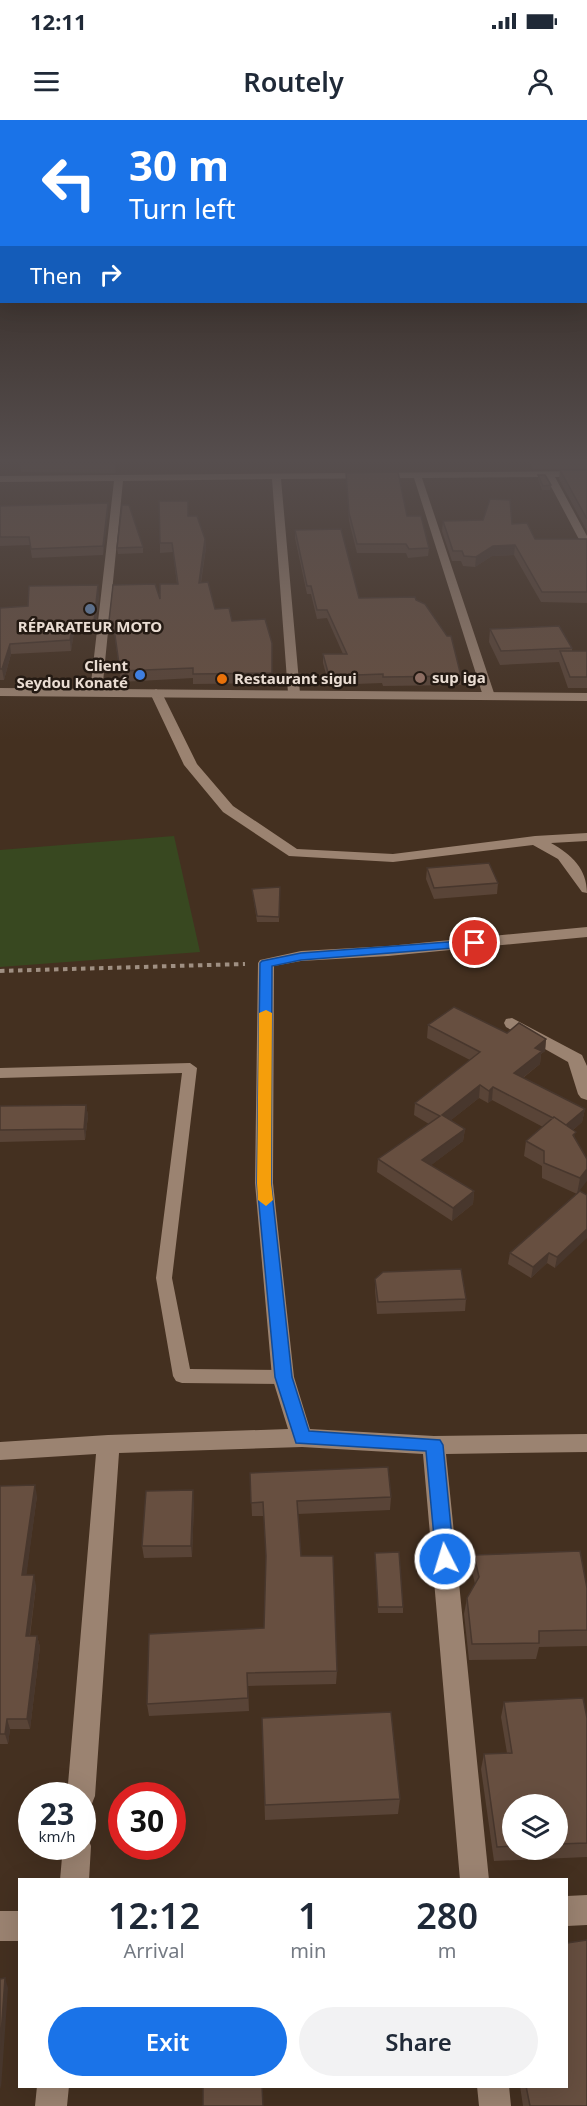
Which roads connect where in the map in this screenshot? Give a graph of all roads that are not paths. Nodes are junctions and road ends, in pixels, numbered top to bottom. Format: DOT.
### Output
graph roads {
  1 [pos="111,555"];
  2 [pos="283,555"];
  3 [pos="443,555"];
  4 [pos="0,692"];
  5 [pos="96,692"];
  6 [pos="156,693"];
  7 [pos="294,693"];
  8 [pos="489,696"];
  9 [pos="587,697"];
  10 [pos="587,837"];
  11 [pos="535,840"];
  12 [pos="587,889"];
  13 [pos="587,932"];
  14 [pos="512,1023"];
  15 [pos="0,1073"];
  16 [pos="587,1094"];
  17 [pos="283,1377"];
  18 [pos="303,1438"];
  19 [pos="587,1443"];
  20 [pos="108,1444"];
  21 [pos="434,1445"];
  22 [pos="0,1451"];
  23 [pos="82,1782"];
  24 [pos="76,1860"];
  25 [pos="74,1878"];
  26 [pos="474,1878"];
  27 [pos="587,1910"];
  28 [pos="568,1911"];
  29 [pos="0,1926"];
  30 [pos="18,1926"];
  31 [pos="53,2088"];
  32 [pos="494,2088"];
  33 [pos="51,2106"];
  34 [pos="495,2106"];
  1 -- 5 [label="street"];
  2 -- 7 [label="street"];
  3 -- 8 [label="street"];
  4 -- 5 [label="street"];
  5 -- 6 [label="street"];
  6 -- 7 [label="street"];
  6 -- 11 [label="street"];
  7 -- 8 [label="street"];
  8 -- 9 [label="street"];
  10 -- 11 [label="street"];
  11 -- 12 [label="street"];
  13 -- 17 [label="street"];
  14 -- 16 [label="street"];
  15 -- 17 [label="lane"];
  17 -- 18 [label="street"];
  18 -- 20 [label="street"];
  18 -- 21 [label="street"];
  19 -- 21 [label="street"];
  20 -- 22 [label="street"];
  20 -- 23 [label="street"];
  21 -- 26 [label="street"];
  24 -- 25 [label="street"];
  27 -- 28 [label="street"];
  29 -- 30 [label="street"];
  31 -- 33 [label="street"];
  32 -- 34 [label="street"];
}
